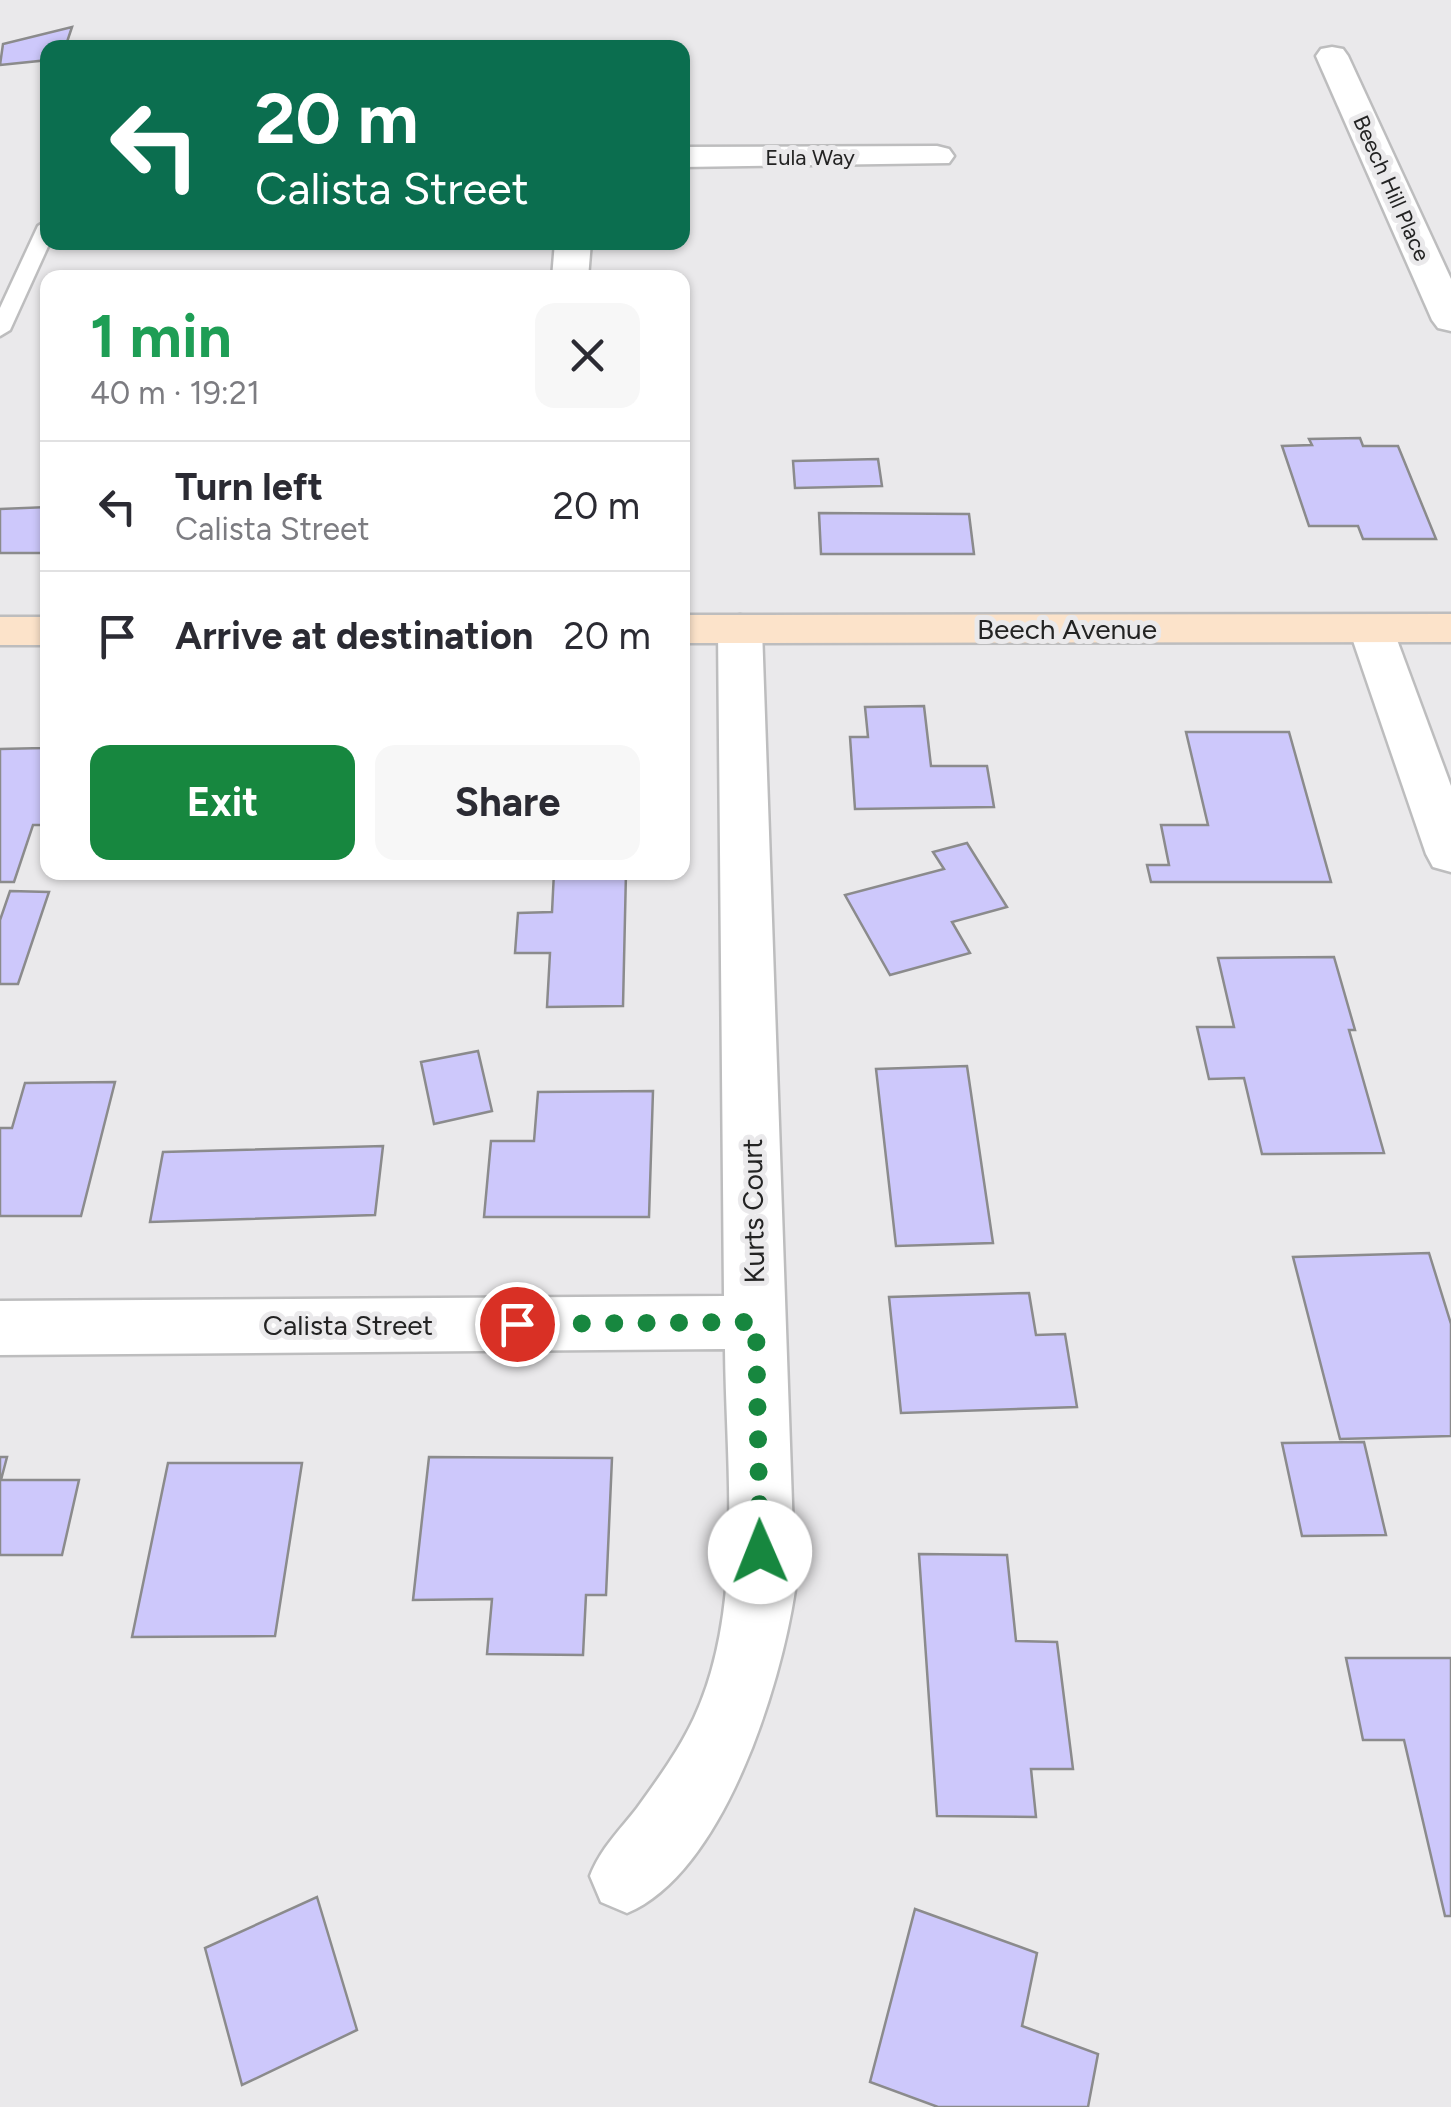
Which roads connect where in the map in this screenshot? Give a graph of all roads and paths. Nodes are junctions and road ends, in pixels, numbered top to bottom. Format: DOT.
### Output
graph roads {
  1 [pos="1332,56"];
  2 [pos="937,156"];
  3 [pos="690,157"];
  4 [pos="40,243"];
  5 [pos="1451,320"];
  6 [pos="0,330"];
  7 [pos="1372,628"];
  8 [pos="1451,628"];
  9 [pos="711,629"];
  10 [pos="0,631"];
  11 [pos="40,631"];
  12 [pos="1451,854"];
  13 [pos="756,1322"];
  14 [pos="0,1328"];
  15 [pos="627,1876"];
  1 -- 5 [label="street, Beech Hill Place"];
  2 -- 3 [label="street, Eula Way"];
  4 -- 6 [label="lane"];
  7 -- 8 [label="street, Beech Avenue"];
  7 -- 9 [label="street, Beech Avenue"];
  7 -- 12 [label="street"];
  9 -- 13 [label="street, Kurts Court"];
  10 -- 11 [label="street"];
  13 -- 14 [label="street, Calista Street"];
  13 -- 15 [label="street, Kurts Court"];
}
